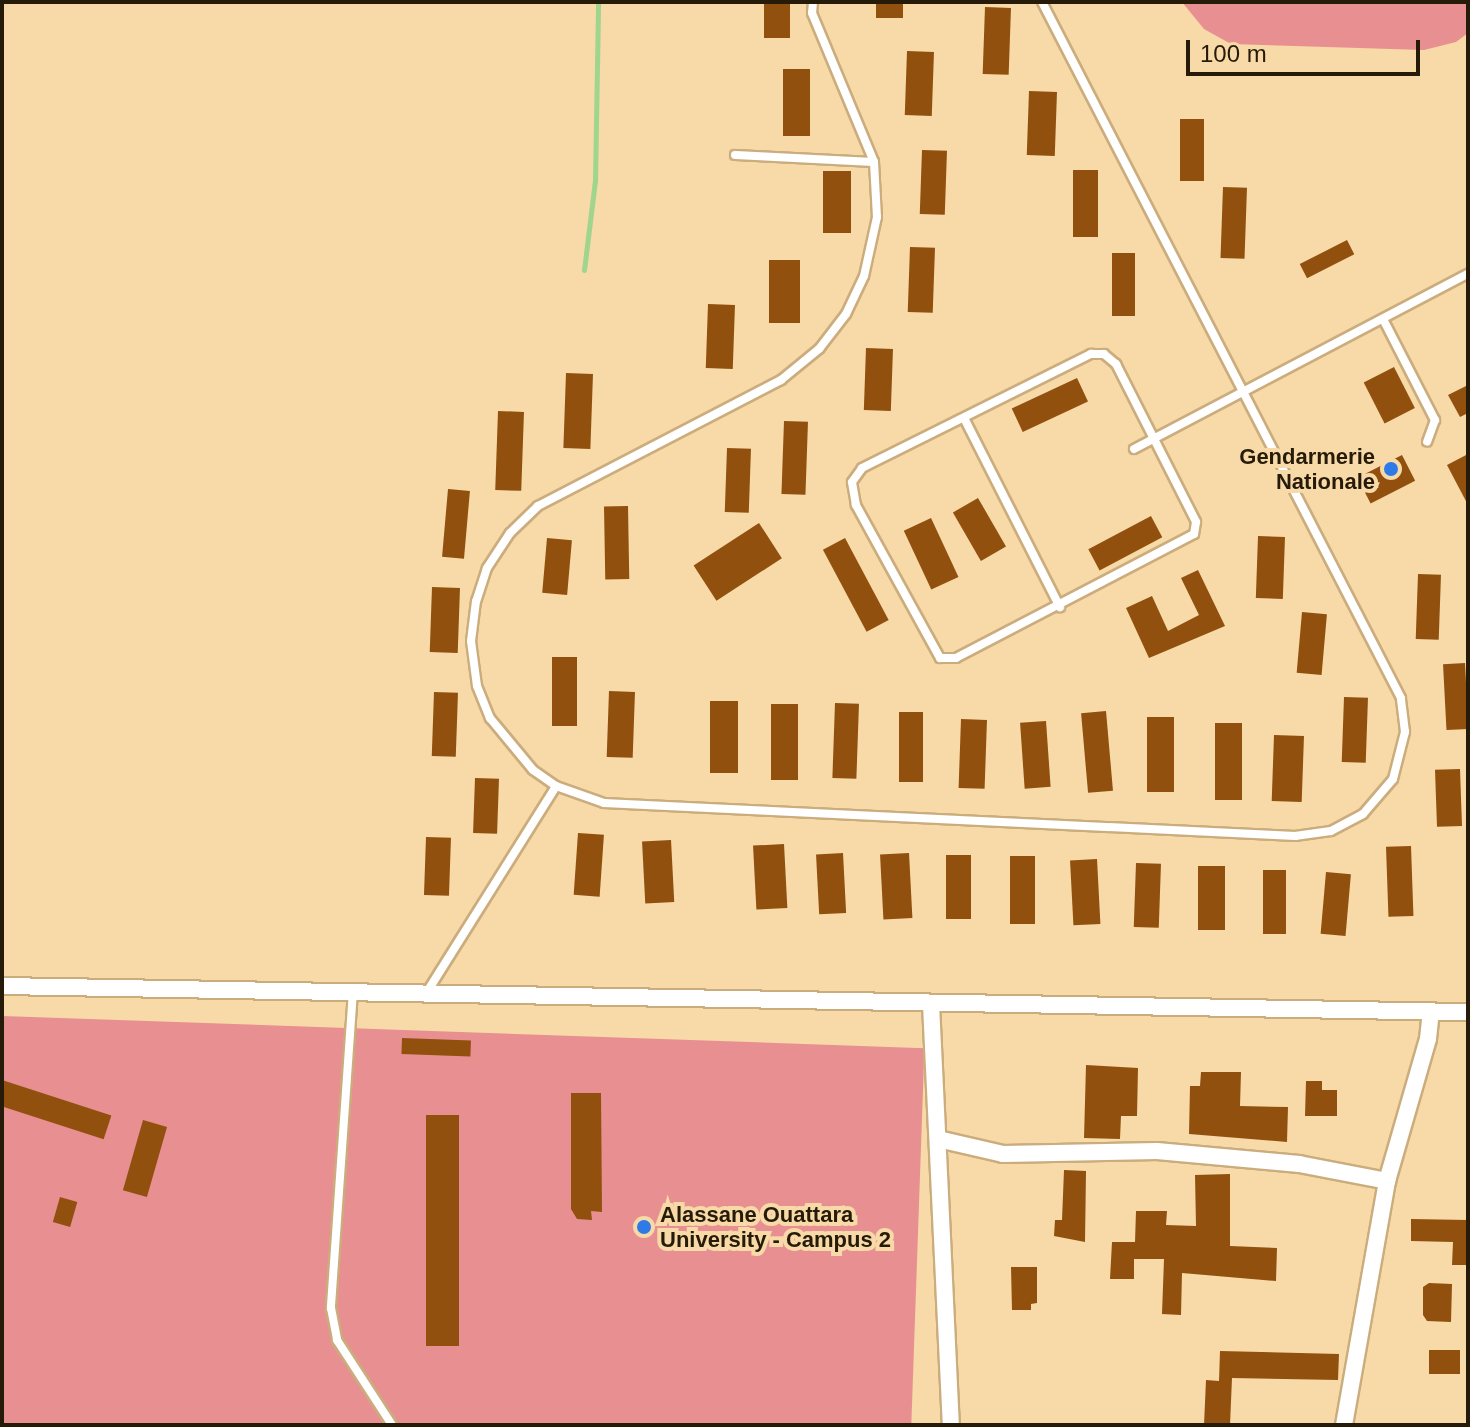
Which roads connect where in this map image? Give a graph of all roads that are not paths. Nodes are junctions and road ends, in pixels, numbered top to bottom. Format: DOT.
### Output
graph roads {
  1 [pos="813,2"];
  2 [pos="1042,2"];
  3 [pos="735,155"];
  4 [pos="874,162"];
  5 [pos="1468,274"];
  6 [pos="1383,319"];
  7 [pos="1244,393"];
  8 [pos="965,420"];
  9 [pos="1155,438"];
  10 [pos="1427,442"];
  11 [pos="1134,449"];
  12 [pos="1060,607"];
  13 [pos="556,786"];
  14 [pos="2,986"];
  15 [pos="353,990"];
  16 [pos="425,996"];
  17 [pos="931,1004"];
  18 [pos="1431,1012"];
  19 [pos="1468,1012"];
  20 [pos="938,1139"];
  21 [pos="1387,1181"];
  22 [pos="392,1425"];
  23 [pos="951,1425"];
  24 [pos="1344,1425"];
  1 -- 4 [label="lane"];
  2 -- 7 [label="lane"];
  3 -- 4 [label="lane"];
  4 -- 13 [label="lane"];
  5 -- 6 [label="lane"];
  6 -- 7 [label="lane"];
  6 -- 10 [label="lane"];
  7 -- 9 [label="lane"];
  7 -- 13 [label="lane"];
  8 -- 9 [label="lane"];
  8 -- 12 [label="lane"];
  8 -- 12 [label="lane"];
  9 -- 11 [label="lane"];
  9 -- 12 [label="lane"];
  13 -- 16 [label="lane"];
  14 -- 15 [label="street"];
  15 -- 16 [label="street"];
  15 -- 22 [label="lane"];
  16 -- 17 [label="street"];
  17 -- 18 [label="street"];
  17 -- 20 [label="street"];
  18 -- 19 [label="street"];
  18 -- 21 [label="street"];
  20 -- 21 [label="street"];
  20 -- 23 [label="street"];
  21 -- 24 [label="street"];
}
